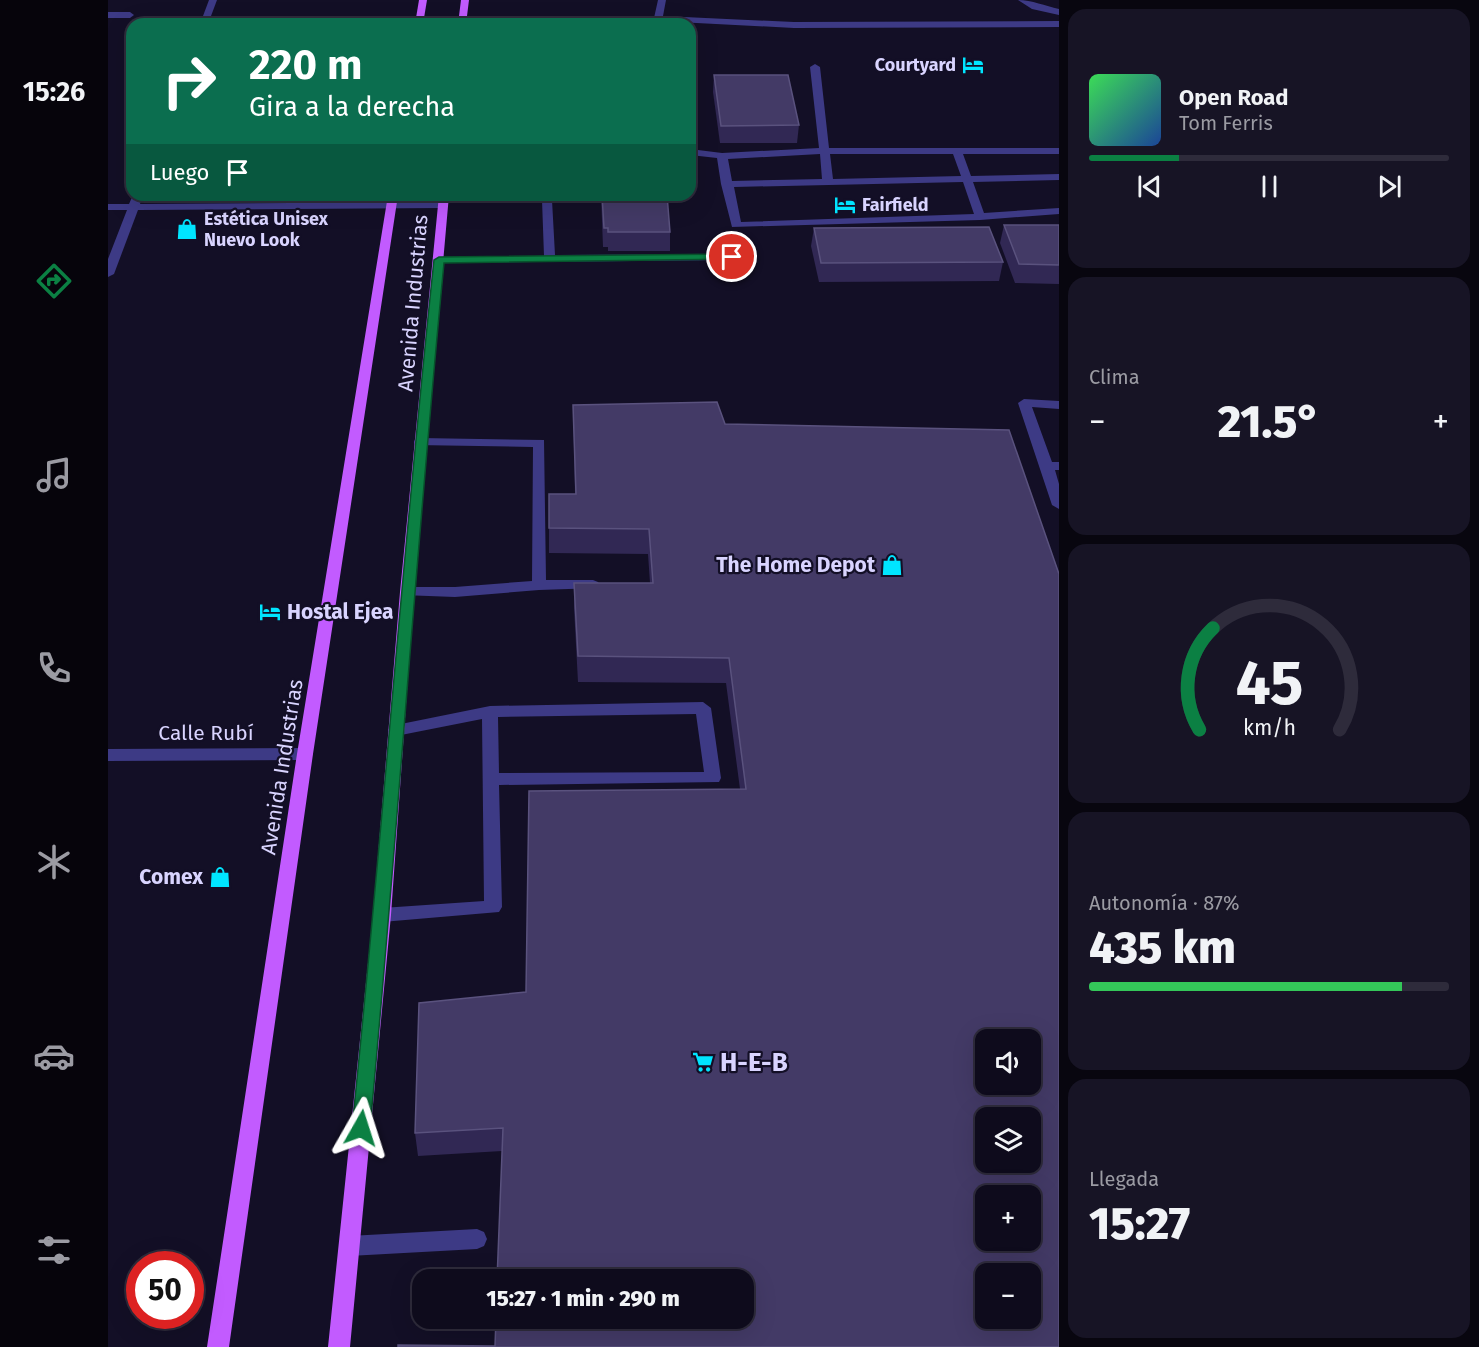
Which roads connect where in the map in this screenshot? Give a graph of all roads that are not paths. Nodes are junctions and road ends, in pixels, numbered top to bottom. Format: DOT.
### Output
graph roads {
  1 [pos="213,0"];
  2 [pos="423,0"];
  3 [pos="465,0"];
  4 [pos="662,0"];
  5 [pos="1022,0"];
  6 [pos="1059,12"];
  7 [pos="108,15"];
  8 [pos="130,15"];
  9 [pos="206,18"];
  10 [pos="420,18"];
  11 [pos="463,18"];
  12 [pos="657,18"];
  13 [pos="696,20"];
  14 [pos="1059,24"];
  15 [pos="815,67"];
  16 [pos="823,151"];
  17 [pos="957,151"];
  18 [pos="1059,151"];
  19 [pos="696,153"];
  20 [pos="722,156"];
  21 [pos="1059,177"];
  22 [pos="966,179"];
  23 [pos="828,183"];
  24 [pos="726,184"];
  25 [pos="136,201"];
  26 [pos="355,201"];
  27 [pos="392,201"];
  28 [pos="443,201"];
  29 [pos="547,201"];
  30 [pos="108,207"];
  31 [pos="134,207"];
  32 [pos="1059,211"];
  33 [pos="980,217"];
  34 [pos="550,257"];
  35 [pos="732,257"];
  36 [pos="439,260"];
  37 [pos="108,274"];
  38 [pos="1059,405"];
  39 [pos="420,442"];
  40 [pos="1053,466"];
  41 [pos="1059,505"];
  42 [pos="539,585"];
  43 [pos="606,585"];
  44 [pos="407,592"];
  45 [pos="490,712"];
  46 [pos="396,730"];
  47 [pos="108,754"];
  48 [pos="304,754"];
  49 [pos="492,779"];
  50 [pos="382,915"];
  51 [pos="477,1239"];
  52 [pos="349,1246"];
  53 [pos="218,1347"];
  54 [pos="339,1347"];
  1 -- 9 [label="street"];
  2 -- 10 [label="main road"];
  3 -- 11 [label="main road"];
  4 -- 12 [label="street"];
  5 -- 6 [label="street"];
  7 -- 8 [label="street"];
  13 -- 14 [label="street"];
  15 -- 16 [label="street"];
  16 -- 17 [label="street"];
  16 -- 20 [label="street"];
  16 -- 23 [label="street"];
  17 -- 18 [label="street"];
  17 -- 22 [label="street"];
  19 -- 20 [label="street"];
  20 -- 24 [label="street"];
  21 -- 22 [label="street"];
  22 -- 23 [label="street"];
  22 -- 33 [label="street"];
  23 -- 24 [label="street"];
  24 -- 33 [label="street"];
  25 -- 31 [label="street"];
  26 -- 31 [label="street"];
  27 -- 48 [label="main road, Avenida Industrias"];
  28 -- 36 [label="main road, Avenida Industrias"];
  29 -- 34 [label="street"];
  30 -- 31 [label="street"];
  31 -- 37 [label="street"];
  32 -- 33 [label="street"];
  34 -- 35 [label="street"];
  34 -- 36 [label="street"];
  36 -- 39 [label="main road, Avenida Industrias"];
  38 -- 40 [label="street"];
  39 -- 42 [label="street"];
  39 -- 44 [label="main road, Avenida Industrias"];
  40 -- 41 [label="street"];
  42 -- 43 [label="street"];
  42 -- 44 [label="street"];
  44 -- 46 [label="main road, Avenida Industrias"];
  45 -- 46 [label="street"];
  45 -- 49 [label="street"];
  45 -- 49 [label="street"];
  46 -- 50 [label="main road, Avenida Industrias"];
  47 -- 48 [label="street, Calle Rubí"];
  48 -- 53 [label="main road, Avenida Industrias"];
  49 -- 50 [label="street"];
  50 -- 52 [label="main road, Avenida Industrias"];
  51 -- 52 [label="street"];
  52 -- 54 [label="main road, Avenida Industrias"];
}
